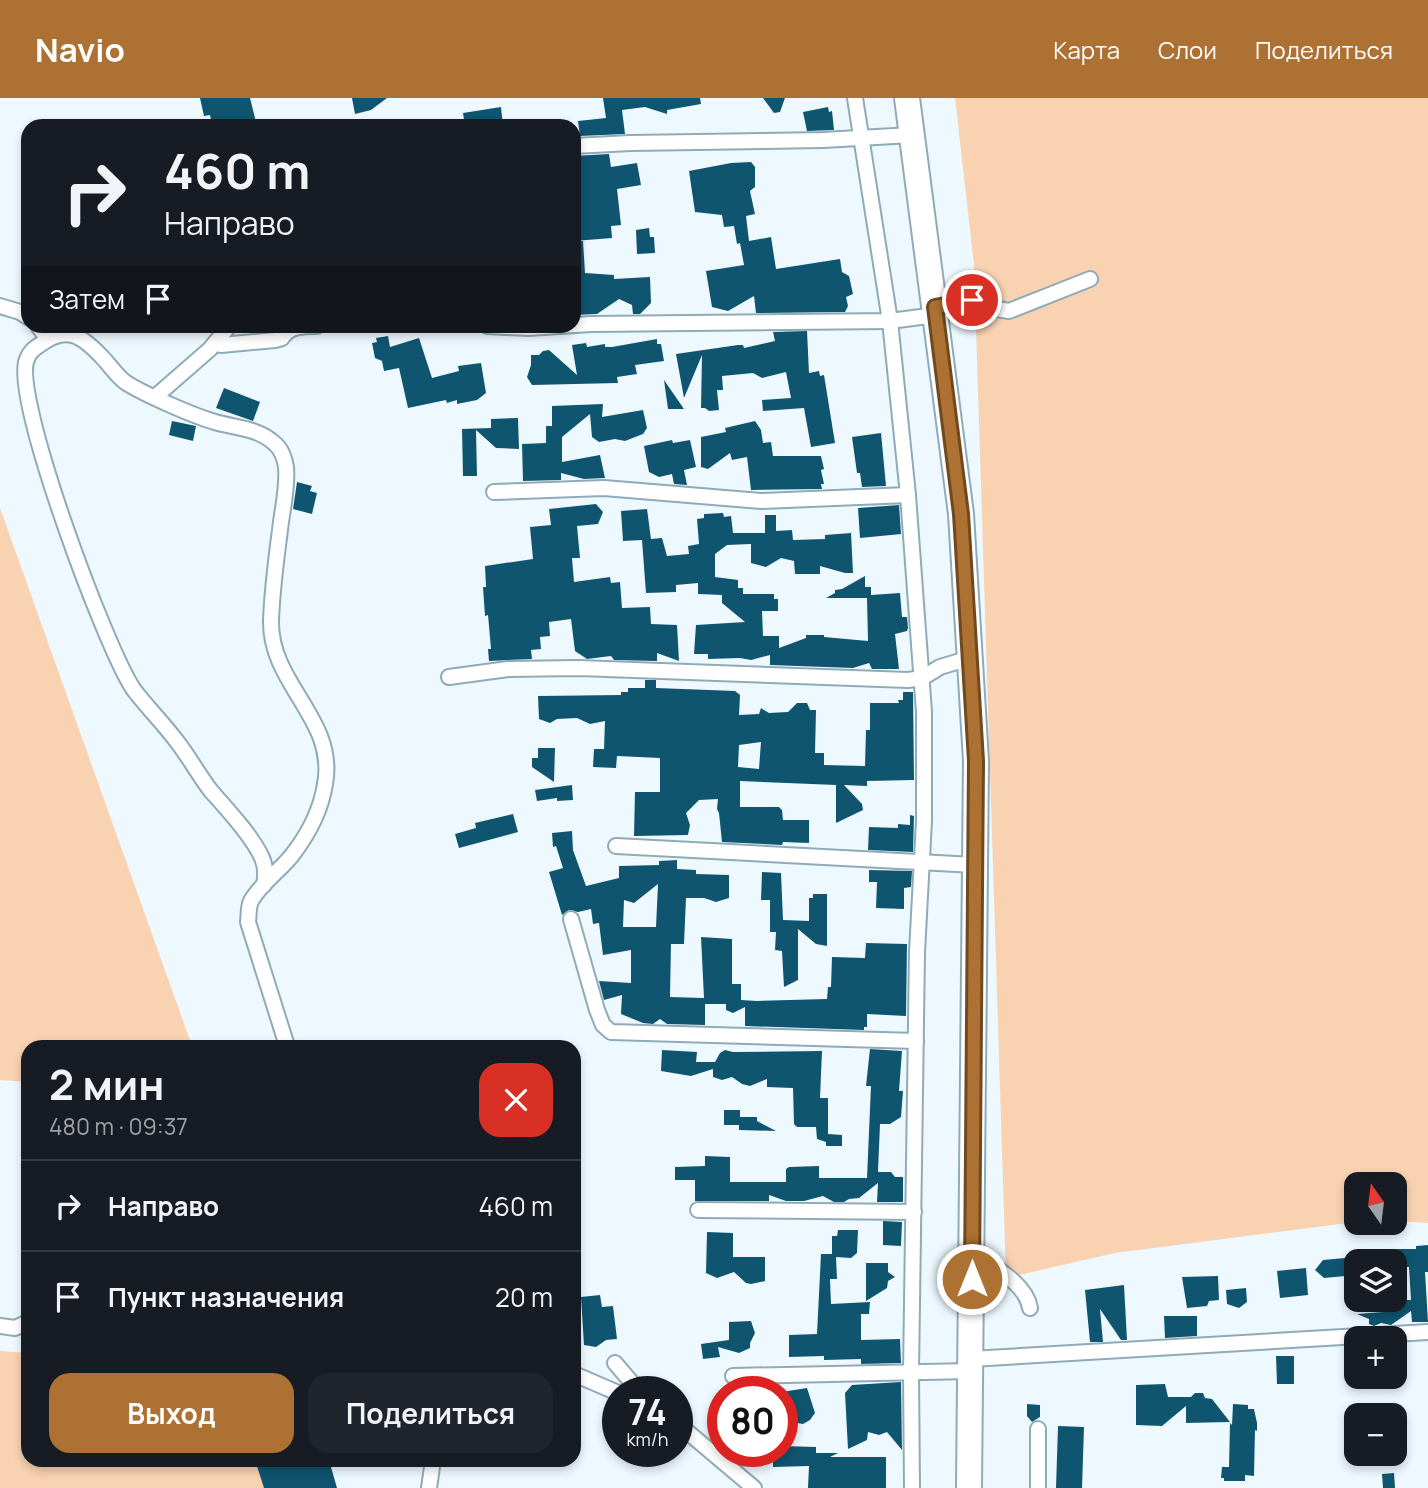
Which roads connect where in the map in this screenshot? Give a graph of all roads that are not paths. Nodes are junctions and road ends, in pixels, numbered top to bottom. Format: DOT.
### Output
graph roads {
  1 [pos="855,98"];
  2 [pos="906,98"];
  3 [pos="912,135"];
  4 [pos="860,138"];
  5 [pos="581,146"];
  6 [pos="1090,279"];
  7 [pos="0,306"];
  8 [pos="935,311"];
  9 [pos="21,313"];
  10 [pos="890,321"];
  11 [pos="581,325"];
  12 [pos="43,333"];
  13 [pos="223,333"];
  14 [pos="283,333"];
  15 [pos="48,339"];
  16 [pos="215,343"];
  17 [pos="155,397"];
  18 [pos="494,492"];
  19 [pos="908,495"];
  20 [pos="970,658"];
  21 [pos="449,677"];
  22 [pos="922,678"];
  23 [pos="616,846"];
  24 [pos="920,863"];
  25 [pos="975,865"];
  26 [pos="264,885"];
  27 [pos="571,919"];
  28 [pos="285,1040"];
  29 [pos="916,1041"];
  30 [pos="698,1210"];
  31 [pos="914,1212"];
  32 [pos="972,1252"];
  33 [pos="1030,1308"];
  34 [pos="21,1325"];
  35 [pos="0,1326"];
  36 [pos="1428,1332"];
  37 [pos="615,1363"];
  38 [pos="971,1365"];
  39 [pos="911,1373"];
  40 [pos="626,1376"];
  41 [pos="733,1376"];
  42 [pos="581,1377"];
  43 [pos="602,1386"];
  44 [pos="1038,1429"];
  45 [pos="693,1437"];
  46 [pos="432,1467"];
  47 [pos="429,1488"];
  48 [pos="754,1488"];
  49 [pos="912,1488"];
  50 [pos="969,1488"];
  51 [pos="1038,1488"];
  1 -- 4 [label="street"];
  2 -- 3 [label="highway"];
  3 -- 4 [label="street"];
  3 -- 8 [label="highway"];
  4 -- 5 [label="street"];
  4 -- 10 [label="street"];
  6 -- 8 [label="street"];
  7 -- 9 [label="street"];
  8 -- 10 [label="street"];
  8 -- 20 [label="highway"];
  10 -- 11 [label="street"];
  10 -- 19 [label="street"];
  12 -- 15 [label="street"];
  13 -- 16 [label="street"];
  14 -- 16 [label="street"];
  15 -- 17 [label="street"];
  15 -- 26 [label="street"];
  16 -- 17 [label="street"];
  17 -- 26 [label="street"];
  18 -- 19 [label="street"];
  19 -- 22 [label="street"];
  20 -- 22 [label="street"];
  20 -- 25 [label="highway"];
  21 -- 22 [label="street"];
  22 -- 24 [label="street"];
  23 -- 24 [label="street"];
  24 -- 25 [label="street"];
  24 -- 29 [label="street"];
  25 -- 32 [label="highway"];
  26 -- 28 [label="street"];
  27 -- 29 [label="street"];
  29 -- 31 [label="street"];
  30 -- 31 [label="street"];
  31 -- 39 [label="street"];
  32 -- 33 [label="street"];
  32 -- 38 [label="highway"];
  34 -- 35 [label="street"];
  36 -- 38 [label="street"];
  37 -- 40 [label="street"];
  38 -- 39 [label="street"];
  38 -- 50 [label="highway"];
  39 -- 41 [label="street"];
  39 -- 49 [label="street"];
  42 -- 43 [label="street"];
  44 -- 51 [label="street"];
  45 -- 48 [label="street"];
  46 -- 47 [label="street"];
}
